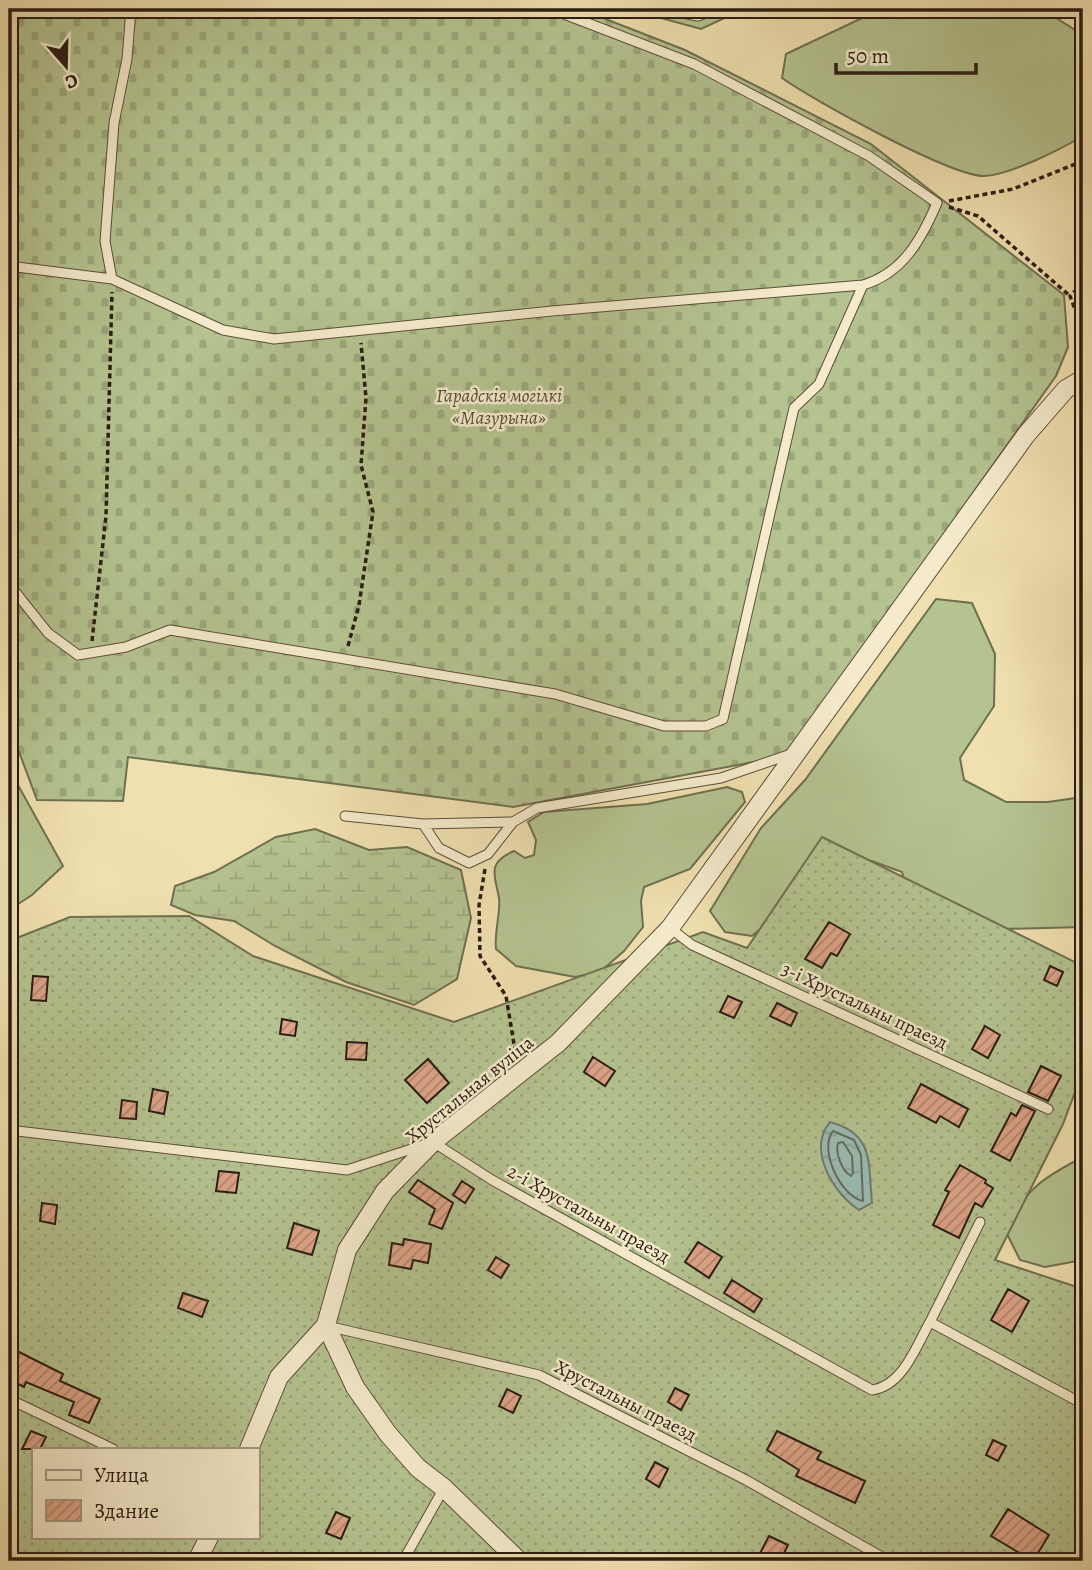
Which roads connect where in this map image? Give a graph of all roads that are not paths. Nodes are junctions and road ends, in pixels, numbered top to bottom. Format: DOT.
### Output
graph roads {
  1 [pos="131,9"];
  2 [pos="551,9"];
  3 [pos="662,9"];
  4 [pos="716,9"];
  5 [pos="9,266"];
  6 [pos="113,279"];
  7 [pos="863,285"];
  8 [pos="1083,379"];
  9 [pos="9,584"];
  10 [pos="793,754"];
  11 [pos="345,816"];
  12 [pos="513,822"];
  13 [pos="423,824"];
  14 [pos="670,928"];
  15 [pos="1048,1109"];
  16 [pos="9,1130"];
  17 [pos="433,1142"];
  18 [pos="980,1222"];
  19 [pos="930,1322"];
  20 [pos="326,1325"];
  21 [pos="9,1399"];
  22 [pos="1083,1405"];
  23 [pos="111,1448"];
  24 [pos="249,1448"];
  25 [pos="444,1488"];
  26 [pos="208,1538"];
  27 [pos="197,1561"];
  28 [pos="403,1561"];
  29 [pos="519,1561"];
  30 [pos="889,1561"];
  1 -- 6 [label="lane"];
  2 -- 7 [label="lane"];
  3 -- 4 [label="lane"];
  5 -- 6 [label="lane"];
  6 -- 7 [label="lane"];
  7 -- 9 [label="lane"];
  8 -- 10 [label="street, Хрустальная вуліца"];
  10 -- 12 [label="lane"];
  10 -- 14 [label="street, Хрустальная вуліца"];
  11 -- 13 [label="lane"];
  12 -- 13 [label="lane"];
  12 -- 13 [label="lane"];
  14 -- 15 [label="lane, 3-і Хрустальны праезд"];
  14 -- 17 [label="street, Хрустальная вуліца"];
  16 -- 17 [label="lane"];
  17 -- 19 [label="lane, 2-і Хрустальны праезд"];
  17 -- 20 [label="street, Хрустальная вуліца"];
  18 -- 19 [label="lane"];
  19 -- 22 [label="lane"];
  20 -- 24 [label="street, Хрустальная вуліца"];
  20 -- 25 [label="street"];
  20 -- 30 [label="lane, Хрустальны праезд"];
  21 -- 23 [label="lane"];
  25 -- 28 [label="lane"];
  25 -- 29 [label="street"];
  26 -- 27 [label="street"];
}
